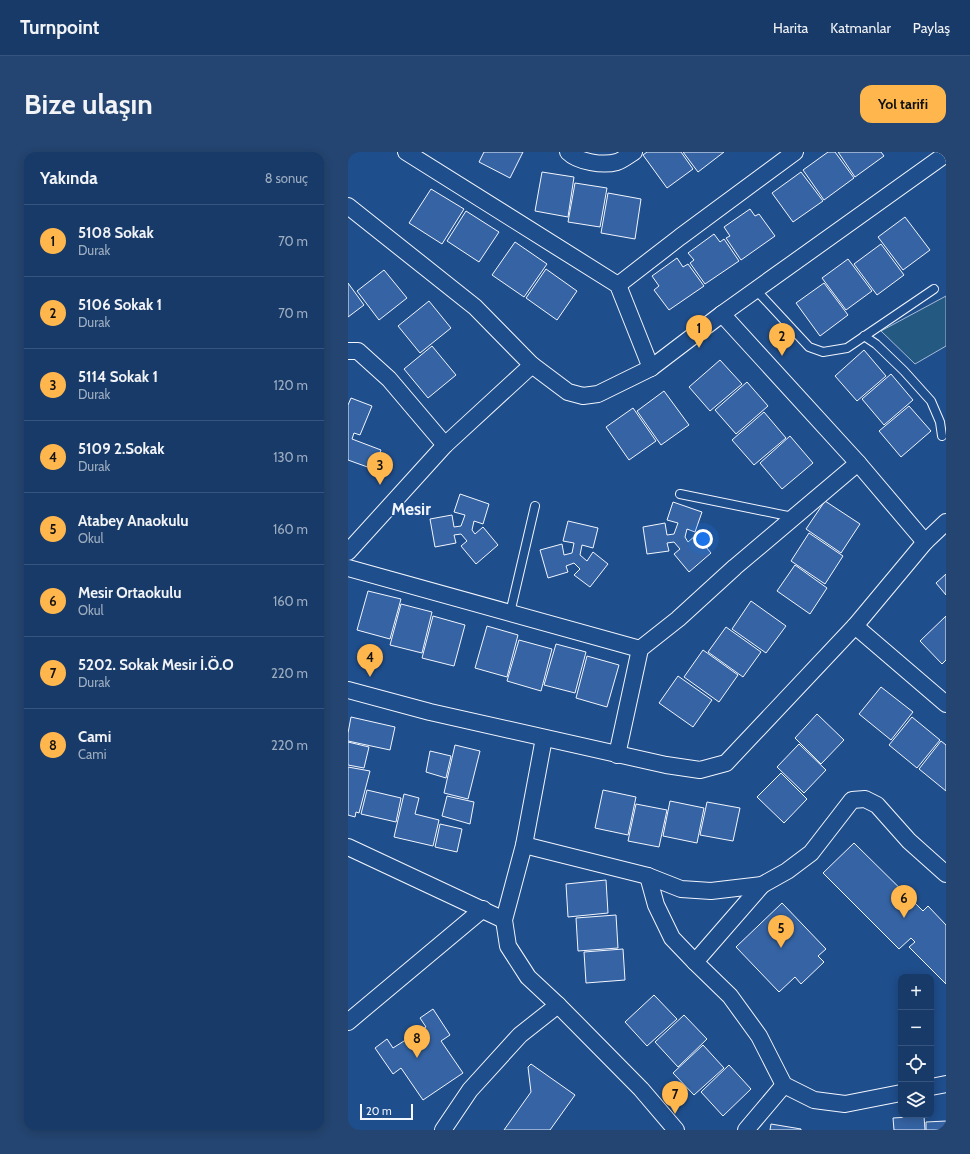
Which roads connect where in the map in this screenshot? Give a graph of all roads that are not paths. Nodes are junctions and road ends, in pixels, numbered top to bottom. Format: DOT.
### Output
graph roads {
  1 [pos="406,152"];
  2 [pos="568,152"];
  3 [pos="634,152"];
  4 [pos="795,152"];
  5 [pos="946,154"];
  6 [pos="348,206"];
  7 [pos="618,285"];
  8 [pos="934,289"];
  9 [pos="756,290"];
  10 [pos="722,314"];
  11 [pos="864,336"];
  12 [pos="348,351"];
  13 [pos="532,365"];
  14 [pos="652,368"];
  15 [pos="942,436"];
  16 [pos="445,445"];
  17 [pos="858,463"];
  18 [pos="680,494"];
  19 [pos="535,506"];
  20 [pos="794,517"];
  21 [pos="946,522"];
  22 [pos="925,542"];
  23 [pos="351,543"];
  24 [pos="348,568"];
  25 [pos="510,613"];
  26 [pos="856,626"];
  27 [pos="640,649"];
  28 [pos="348,690"];
  29 [pos="946,704"];
  30 [pos="544,738"];
  31 [pos="617,755"];
  32 [pos="524,846"];
  33 [pos="348,847"];
  34 [pos="946,874"];
  35 [pos="648,876"];
  36 [pos="762,885"];
  37 [pos="483,909"];
  38 [pos="504,920"];
  39 [pos="695,962"];
  40 [pos="558,1005"];
  41 [pos="348,1022"];
  42 [pos="946,1084"];
  43 [pos="784,1085"];
  44 [pos="934,1086"];
  45 [pos="898,1094"];
  46 [pos="443,1130"];
  47 [pos="676,1130"];
  48 [pos="746,1130"];
  1 -- 7 [label="street"];
  2 -- 3 [label="street"];
  4 -- 7 [label="street"];
  5 -- 9 [label="street"];
  6 -- 13 [label="street"];
  7 -- 14 [label="street"];
  8 -- 11 [label="lane"];
  9 -- 10 [label="street"];
  9 -- 11 [label="lane"];
  10 -- 14 [label="street"];
  10 -- 17 [label="street"];
  11 -- 15 [label="lane"];
  12 -- 16 [label="street"];
  13 -- 14 [label="street"];
  13 -- 16 [label="street"];
  16 -- 23 [label="street"];
  17 -- 20 [label="street"];
  17 -- 22 [label="street"];
  18 -- 20 [label="lane"];
  19 -- 25 [label="lane"];
  20 -- 27 [label="street"];
  21 -- 22 [label="street"];
  22 -- 26 [label="street"];
  24 -- 25 [label="street"];
  25 -- 27 [label="street"];
  26 -- 29 [label="street"];
  26 -- 31 [label="street"];
  27 -- 31 [label="street"];
  28 -- 30 [label="street"];
  30 -- 31 [label="street"];
  30 -- 32 [label="street"];
  32 -- 35 [label="street"];
  32 -- 38 [label="street"];
  33 -- 37 [label="street"];
  34 -- 36 [label="street"];
  35 -- 36 [label="street"];
  35 -- 39 [label="street"];
  36 -- 39 [label="street"];
  37 -- 38 [label="street"];
  37 -- 41 [label="street"];
  38 -- 40 [label="street"];
  39 -- 43 [label="street"];
  40 -- 46 [label="street"];
  40 -- 47 [label="street"];
  42 -- 44 [label="street"];
  43 -- 45 [label="street"];
  43 -- 48 [label="street"];
}
